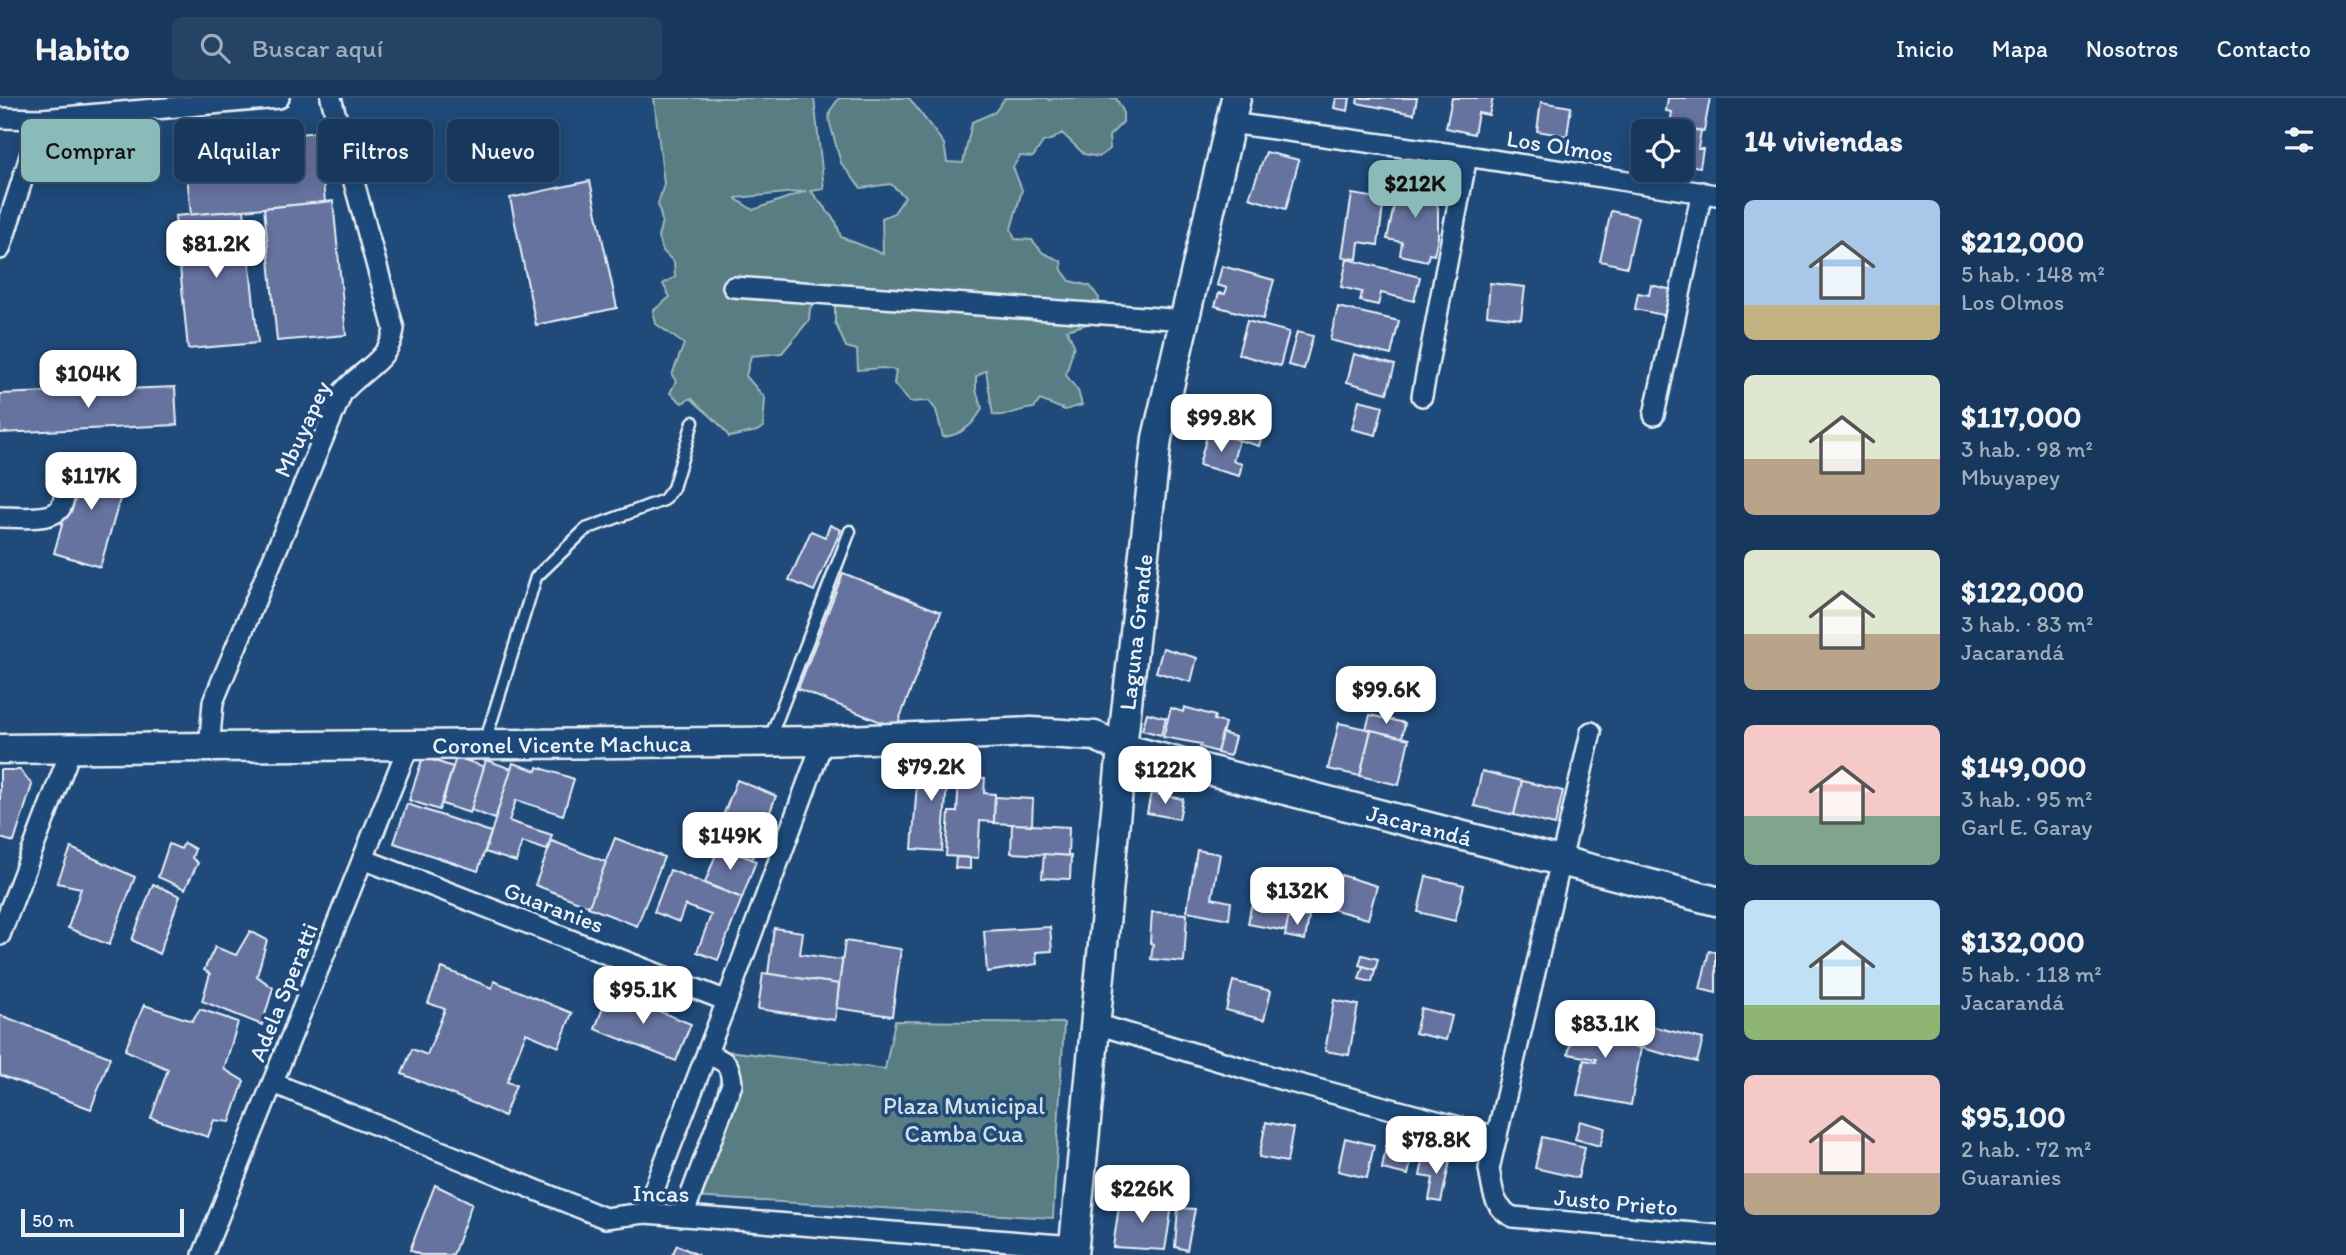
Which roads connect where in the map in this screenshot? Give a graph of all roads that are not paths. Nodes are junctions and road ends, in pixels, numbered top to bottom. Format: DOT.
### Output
graph roads {
  1 [pos="279,98"];
  2 [pos="331,98"];
  3 [pos="1233,110"];
  4 [pos="0,118"];
  5 [pos="42,119"];
  6 [pos="1467,156"];
  7 [pos="22,182"];
  8 [pos="1709,194"];
  9 [pos="0,249"];
  10 [pos="733,287"];
  11 [pos="1185,320"];
  12 [pos="1422,396"];
  13 [pos="1654,415"];
  14 [pos="694,422"];
  15 [pos="70,468"];
  16 [pos="0,517"];
  17 [pos="850,531"];
  18 [pos="1591,732"];
  19 [pos="769,741"];
  20 [pos="823,741"];
  21 [pos="484,746"];
  22 [pos="72,747"];
  23 [pos="408,747"];
  24 [pos="1122,748"];
  25 [pos="0,749"];
  26 [pos="209,749"];
  27 [pos="363,859"];
  28 [pos="1561,862"];
  29 [pos="1716,901"];
  30 [pos="0,935"];
  31 [pos="727,1001"];
  32 [pos="1096,1024"];
  33 [pos="707,1054"];
  34 [pos="273,1083"];
  35 [pos="1497,1137"];
  36 [pos="645,1213"];
  37 [pos="683,1216"];
  38 [pos="1716,1235"];
  39 [pos="1074,1250"];
  40 [pos="203,1255"];
  1 -- 5 [label="street"];
  2 -- 26 [label="street, Mbuyapey"];
  3 -- 6 [label="street, Los Olmos"];
  3 -- 11 [label="street, Laguna Grande"];
  4 -- 5 [label="street"];
  6 -- 8 [label="street, Los Olmos"];
  6 -- 12 [label="street"];
  7 -- 9 [label="street"];
  8 -- 13 [label="street"];
  10 -- 11 [label="street"];
  11 -- 24 [label="street, Laguna Grande"];
  14 -- 21 [label="lane"];
  15 -- 16 [label="street"];
  17 -- 19 [label="lane"];
  18 -- 28 [label="street"];
  19 -- 20 [label="street, Coronel Vicente Machuca"];
  19 -- 21 [label="street, Coronel Vicente Machuca"];
  20 -- 24 [label="street, Coronel Vicente Machuca"];
  20 -- 31 [label="street"];
  21 -- 23 [label="street, Coronel Vicente Machuca"];
  22 -- 25 [label="street, Coronel Vicente Machuca"];
  22 -- 26 [label="street, Coronel Vicente Machuca"];
  22 -- 30 [label="street"];
  23 -- 26 [label="street, Coronel Vicente Machuca"];
  23 -- 27 [label="street, Adela Speratti"];
  24 -- 28 [label="street, Jacarandá"];
  24 -- 32 [label="street, Laguna Grande"];
  27 -- 31 [label="street, Guaranies"];
  27 -- 34 [label="street, Adela Speratti"];
  28 -- 29 [label="street, Jacarandá"];
  28 -- 35 [label="street"];
  31 -- 33 [label="street"];
  32 -- 35 [label="street"];
  32 -- 39 [label="street, Laguna Grande"];
  33 -- 36 [label="street"];
  33 -- 37 [label="street"];
  34 -- 36 [label="street, Incas"];
  34 -- 40 [label="street, Adela Speratti"];
  35 -- 38 [label="street, Justo Prieto"];
  36 -- 37 [label="street, Incas"];
  37 -- 39 [label="street, Incas"];
}
